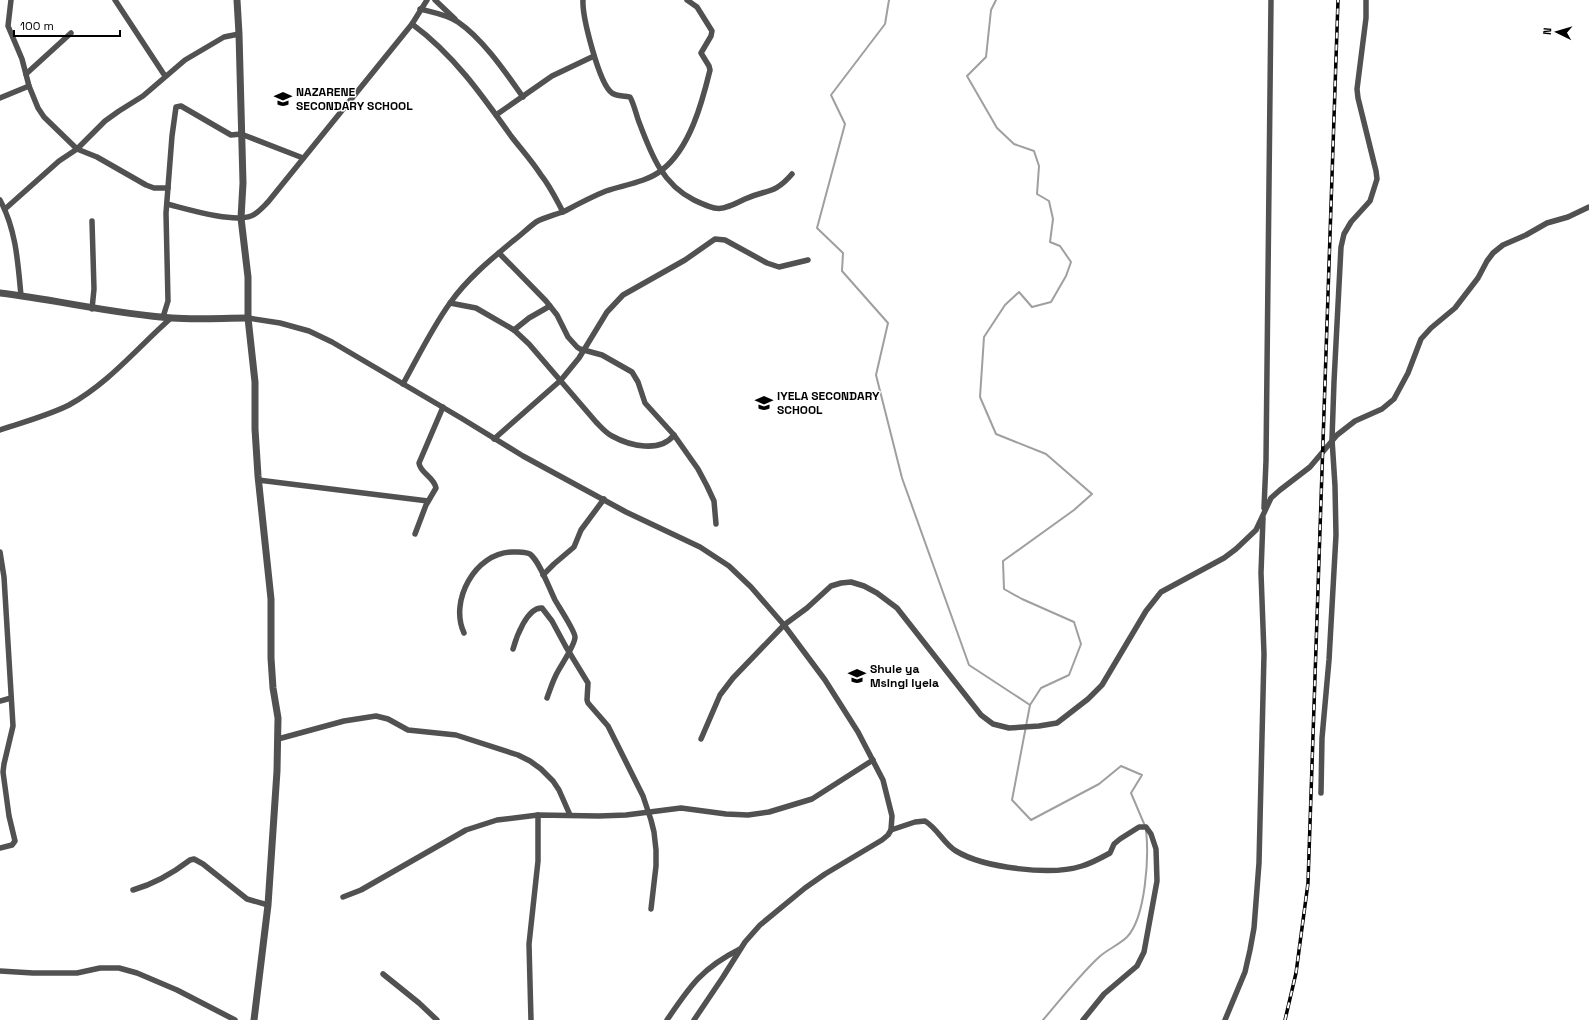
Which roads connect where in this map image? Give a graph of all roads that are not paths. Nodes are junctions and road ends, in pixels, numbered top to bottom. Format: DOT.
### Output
graph roads {
  1 [pos="11,0"];
  2 [pos="115,0"];
  3 [pos="236,0"];
  4 [pos="427,0"];
  5 [pos="435,0"];
  6 [pos="583,0"];
  7 [pos="1271,0"];
  8 [pos="1366,0"];
  9 [pos="690,1"];
  10 [pos="420,9"];
  11 [pos="458,22"];
  12 [pos="412,24"];
  13 [pos="71,33"];
  14 [pos="239,34"];
  15 [pos="594,56"];
  16 [pos="26,74"];
  17 [pos="165,76"];
  18 [pos="29,86"];
  19 [pos="523,97"];
  20 [pos="0,98"];
  21 [pos="496,115"];
  22 [pos="241,134"];
  23 [pos="77,149"];
  24 [pos="303,158"];
  25 [pos="662,171"];
  26 [pos="792,174"];
  27 [pos="168,188"];
  28 [pos="0,200"];
  29 [pos="167,204"];
  30 [pos="1589,207"];
  31 [pos="5,209"];
  32 [pos="563,212"];
  33 [pos="241,218"];
  34 [pos="92,222"];
  35 [pos="499,253"];
  36 [pos="808,260"];
  37 [pos="0,293"];
  38 [pos="20,296"];
  39 [pos="450,303"];
  40 [pos="550,306"];
  41 [pos="92,309"];
  42 [pos="163,317"];
  43 [pos="171,318"];
  44 [pos="248,318"];
  45 [pos="514,330"];
  46 [pos="584,350"];
  47 [pos="561,380"];
  48 [pos="403,384"];
  49 [pos="443,407"];
  50 [pos="0,430"];
  51 [pos="674,435"];
  52 [pos="494,439"];
  53 [pos="1332,439"];
  54 [pos="258,480"];
  55 [pos="604,499"];
  56 [pos="428,501"];
  57 [pos="1264,514"];
  58 [pos="716,524"];
  59 [pos="415,534"];
  60 [pos="0,552"];
  61 [pos="543,576"];
  62 [pos="784,625"];
  63 [pos="464,633"];
  64 [pos="513,649"];
  65 [pos="568,652"];
  66 [pos="11,698"];
  67 [pos="547,698"];
  68 [pos="0,700"];
  69 [pos="278,739"];
  70 [pos="701,739"];
  71 [pos="873,760"];
  72 [pos="1321,793"];
  73 [pos="649,813"];
  74 [pos="538,815"];
  75 [pos="570,815"];
  76 [pos="891,830"];
  77 [pos="0,848"];
  78 [pos="133,890"];
  79 [pos="343,897"];
  80 [pos="268,905"];
  81 [pos="651,909"];
  82 [pos="741,948"];
  83 [pos="0,971"];
  84 [pos="383,974"];
  85 [pos="235,1020"];
  86 [pos="254,1020"];
  87 [pos="437,1020"];
  88 [pos="531,1020"];
  89 [pos="667,1020"];
  90 [pos="694,1020"];
  91 [pos="1083,1020"];
  92 [pos="1224,1020"];
  1 -- 16 [label="street"];
  2 -- 17 [label="street"];
  3 -- 14 [label="street"];
  4 -- 10 [label="street"];
  5 -- 11 [label="street"];
  6 -- 15 [label="street"];
  7 -- 57 [label="street"];
  8 -- 53 [label="street"];
  9 -- 25 [label="street"];
  10 -- 11 [label="street"];
  10 -- 12 [label="street"];
  11 -- 19 [label="street"];
  12 -- 21 [label="street"];
  12 -- 24 [label="street"];
  13 -- 16 [label="street"];
  14 -- 17 [label="street"];
  14 -- 22 [label="street"];
  15 -- 19 [label="street"];
  15 -- 25 [label="street"];
  16 -- 18 [label="street"];
  17 -- 23 [label="street"];
  18 -- 20 [label="street"];
  18 -- 23 [label="street"];
  19 -- 21 [label="street"];
  21 -- 32 [label="street"];
  22 -- 24 [label="street"];
  22 -- 27 [label="street"];
  22 -- 33 [label="street"];
  23 -- 27 [label="street"];
  23 -- 31 [label="street"];
  24 -- 33 [label="street"];
  25 -- 26 [label="street"];
  25 -- 32 [label="street"];
  27 -- 29 [label="street"];
  28 -- 31 [label="street"];
  29 -- 33 [label="street"];
  29 -- 42 [label="street"];
  30 -- 53 [label="street"];
  31 -- 38 [label="street"];
  32 -- 35 [label="street"];
  33 -- 44 [label="street"];
  34 -- 41 [label="street"];
  35 -- 39 [label="street"];
  35 -- 40 [label="street"];
  36 -- 46 [label="street"];
  37 -- 38 [label="street"];
  38 -- 41 [label="street"];
  39 -- 45 [label="street"];
  39 -- 48 [label="street"];
  40 -- 45 [label="street"];
  40 -- 46 [label="street"];
  41 -- 42 [label="street"];
  42 -- 43 [label="street"];
  43 -- 44 [label="street"];
  43 -- 50 [label="street"];
  44 -- 48 [label="street"];
  44 -- 54 [label="street"];
  45 -- 47 [label="street"];
  46 -- 47 [label="street"];
  46 -- 51 [label="street"];
  47 -- 51 [label="street"];
  47 -- 52 [label="street"];
  48 -- 49 [label="street"];
  49 -- 52 [label="street"];
  49 -- 56 [label="street"];
  51 -- 58 [label="street"];
  52 -- 55 [label="street"];
  53 -- 57 [label="street"];
  53 -- 72 [label="street"];
  54 -- 56 [label="street"];
  54 -- 69 [label="street"];
  55 -- 61 [label="street"];
  55 -- 62 [label="street"];
  56 -- 59 [label="street"];
  57 -- 62 [label="street"];
  57 -- 92 [label="street"];
  60 -- 66 [label="street"];
  61 -- 63 [label="street"];
  61 -- 65 [label="street"];
  62 -- 70 [label="street"];
  62 -- 71 [label="street"];
  64 -- 65 [label="street"];
  65 -- 67 [label="street"];
  65 -- 73 [label="street"];
  66 -- 68 [label="street"];
  66 -- 77 [label="street"];
  69 -- 75 [label="street"];
  69 -- 80 [label="street"];
  71 -- 73 [label="street"];
  71 -- 76 [label="street"];
  73 -- 75 [label="street"];
  73 -- 81 [label="street"];
  74 -- 75 [label="street"];
  74 -- 79 [label="street"];
  74 -- 88 [label="street"];
  76 -- 82 [label="street"];
  76 -- 91 [label="street"];
  78 -- 80 [label="street"];
  80 -- 86 [label="street"];
  82 -- 89 [label="street"];
  82 -- 90 [label="street"];
  83 -- 85 [label="street"];
  84 -- 87 [label="street"];
}
